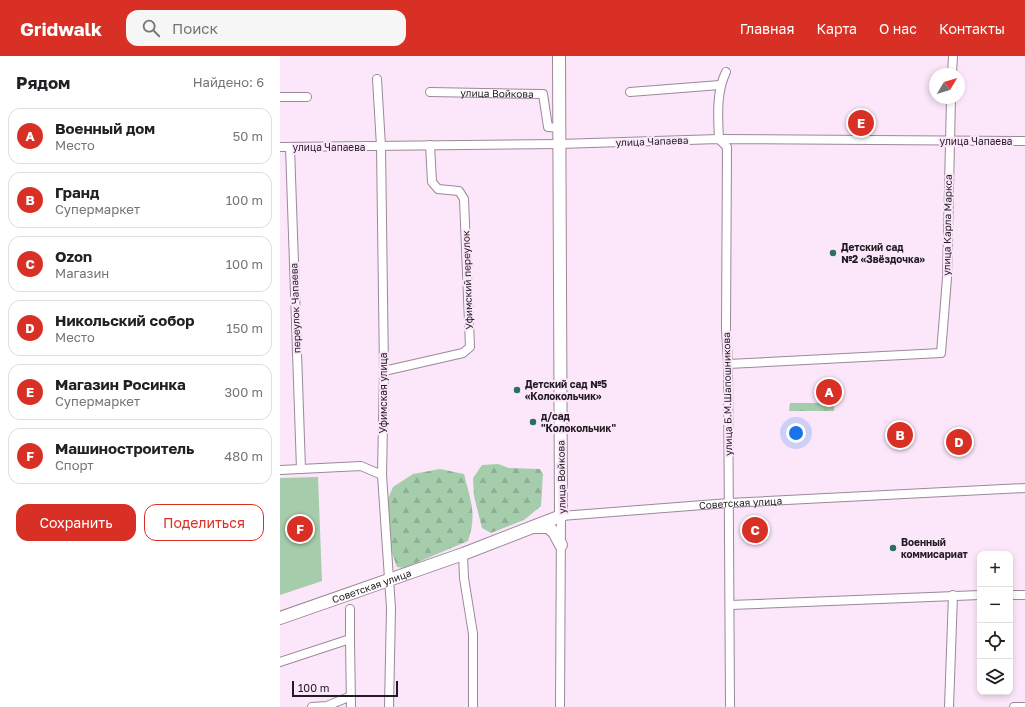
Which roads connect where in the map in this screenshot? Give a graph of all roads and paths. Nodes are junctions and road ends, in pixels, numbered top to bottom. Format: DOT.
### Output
graph roads {
  1 [pos="560,56"];
  2 [pos="953,56"];
  3 [pos="952,68"];
  4 [pos="726,72"];
  5 [pos="377,79"];
  6 [pos="720,85"];
  7 [pos="430,92"];
  8 [pos="630,92"];
  9 [pos="280,97"];
  10 [pos="307,97"];
  11 [pos="951,104"];
  12 [pos="559,128"];
  13 [pos="719,139"];
  14 [pos="949,141"];
  15 [pos="1025,141"];
  16 [pos="559,144"];
  17 [pos="381,146"];
  18 [pos="430,146"];
  19 [pos="280,147"];
  20 [pos="290,147"];
  21 [pos="728,364"];
  22 [pos="384,371"];
  23 [pos="301,469"];
  24 [pos="280,470"];
  25 [pos="382,475"];
  26 [pos="561,486"];
  27 [pos="1025,488"];
  28 [pos="729,503"];
  29 [pos="561,516"];
  30 [pos="532,528"];
  31 [pos="561,545"];
  32 [pos="463,554"];
  33 [pos="390,579"];
  34 [pos="953,595"];
  35 [pos="977,595"];
  36 [pos="1013,595"];
  37 [pos="1025,595"];
  38 [pos="730,605"];
  39 [pos="350,609"];
  40 [pos="280,618"];
  41 [pos="350,639"];
  42 [pos="280,662"];
  43 [pos="351,696"];
  44 [pos="312,707"];
  45 [pos="351,707"];
  46 [pos="389,707"];
  47 [pos="473,707"];
  48 [pos="560,707"];
  49 [pos="730,707"];
  50 [pos="949,707"];
  51 [pos="1014,707"];
  52 [pos="1025,707"];
  1 -- 12 [label="main road, улица Войкова"];
  2 -- 3 [label="street"];
  4 -- 6 [label="street, улица Б.М.Шапошникова"];
  5 -- 17 [label="street, Уфимская улица"];
  6 -- 8 [label="street"];
  6 -- 13 [label="street, улица Б.М.Шапошникова"];
  7 -- 12 [label="street, улица Войкова"];
  9 -- 10 [label="street"];
  11 -- 14 [label="street, улица Карла Маркса"];
  12 -- 16 [label="main road, улица Войкова"];
  13 -- 14 [label="street, улица Чапаева"];
  13 -- 16 [label="street, улица Чапаева"];
  13 -- 21 [label="street, улица Б.М.Шапошникова"];
  14 -- 15 [label="street, улица Чапаева"];
  14 -- 21 [label="street, улица Карла Маркса"];
  16 -- 18 [label="street, улица Чапаева"];
  16 -- 26 [label="main road, улица Войкова"];
  17 -- 18 [label="street, улица Чапаева"];
  17 -- 20 [label="street, улица Чапаева"];
  17 -- 22 [label="street, Уфимская улица"];
  18 -- 22 [label="street, Уфимский переулок"];
  19 -- 20 [label="street, улица Чапаева"];
  20 -- 23 [label="street, переулок Чапаева"];
  21 -- 28 [label="street, улица Б.М.Шапошникова"];
  22 -- 25 [label="street, Уфимская улица"];
  23 -- 24 [label="street"];
  23 -- 25 [label="street"];
  25 -- 33 [label="street, Уфимская улица"];
  26 -- 29 [label="main road, улица Войкова"];
  26 -- 30 [label="main road"];
  27 -- 28 [label="street, Советская улица"];
  28 -- 29 [label="street, Советская улица"];
  28 -- 38 [label="street, улица Б.М.Шапошникова"];
  29 -- 30 [label="main road, Советская улица"];
  29 -- 31 [label="street, улица Войкова"];
  30 -- 31 [label="main road"];
  30 -- 32 [label="main road, Советская улица"];
  31 -- 48 [label="street, улица Войкова"];
  32 -- 33 [label="main road, Советская улица"];
  32 -- 47 [label="street"];
  33 -- 40 [label="main road, Советская улица"];
  33 -- 46 [label="street, Уфимская улица"];
  34 -- 35 [label="street"];
  34 -- 38 [label="street"];
  34 -- 50 [label="street"];
  36 -- 37 [label="street"];
  38 -- 49 [label="street, улица Б.М.Шапошникова"];
  39 -- 41 [label="street"];
  41 -- 42 [label="street"];
  41 -- 43 [label="street"];
  43 -- 44 [label="street"];
  43 -- 45 [label="street"];
  51 -- 52 [label="street"];
}
